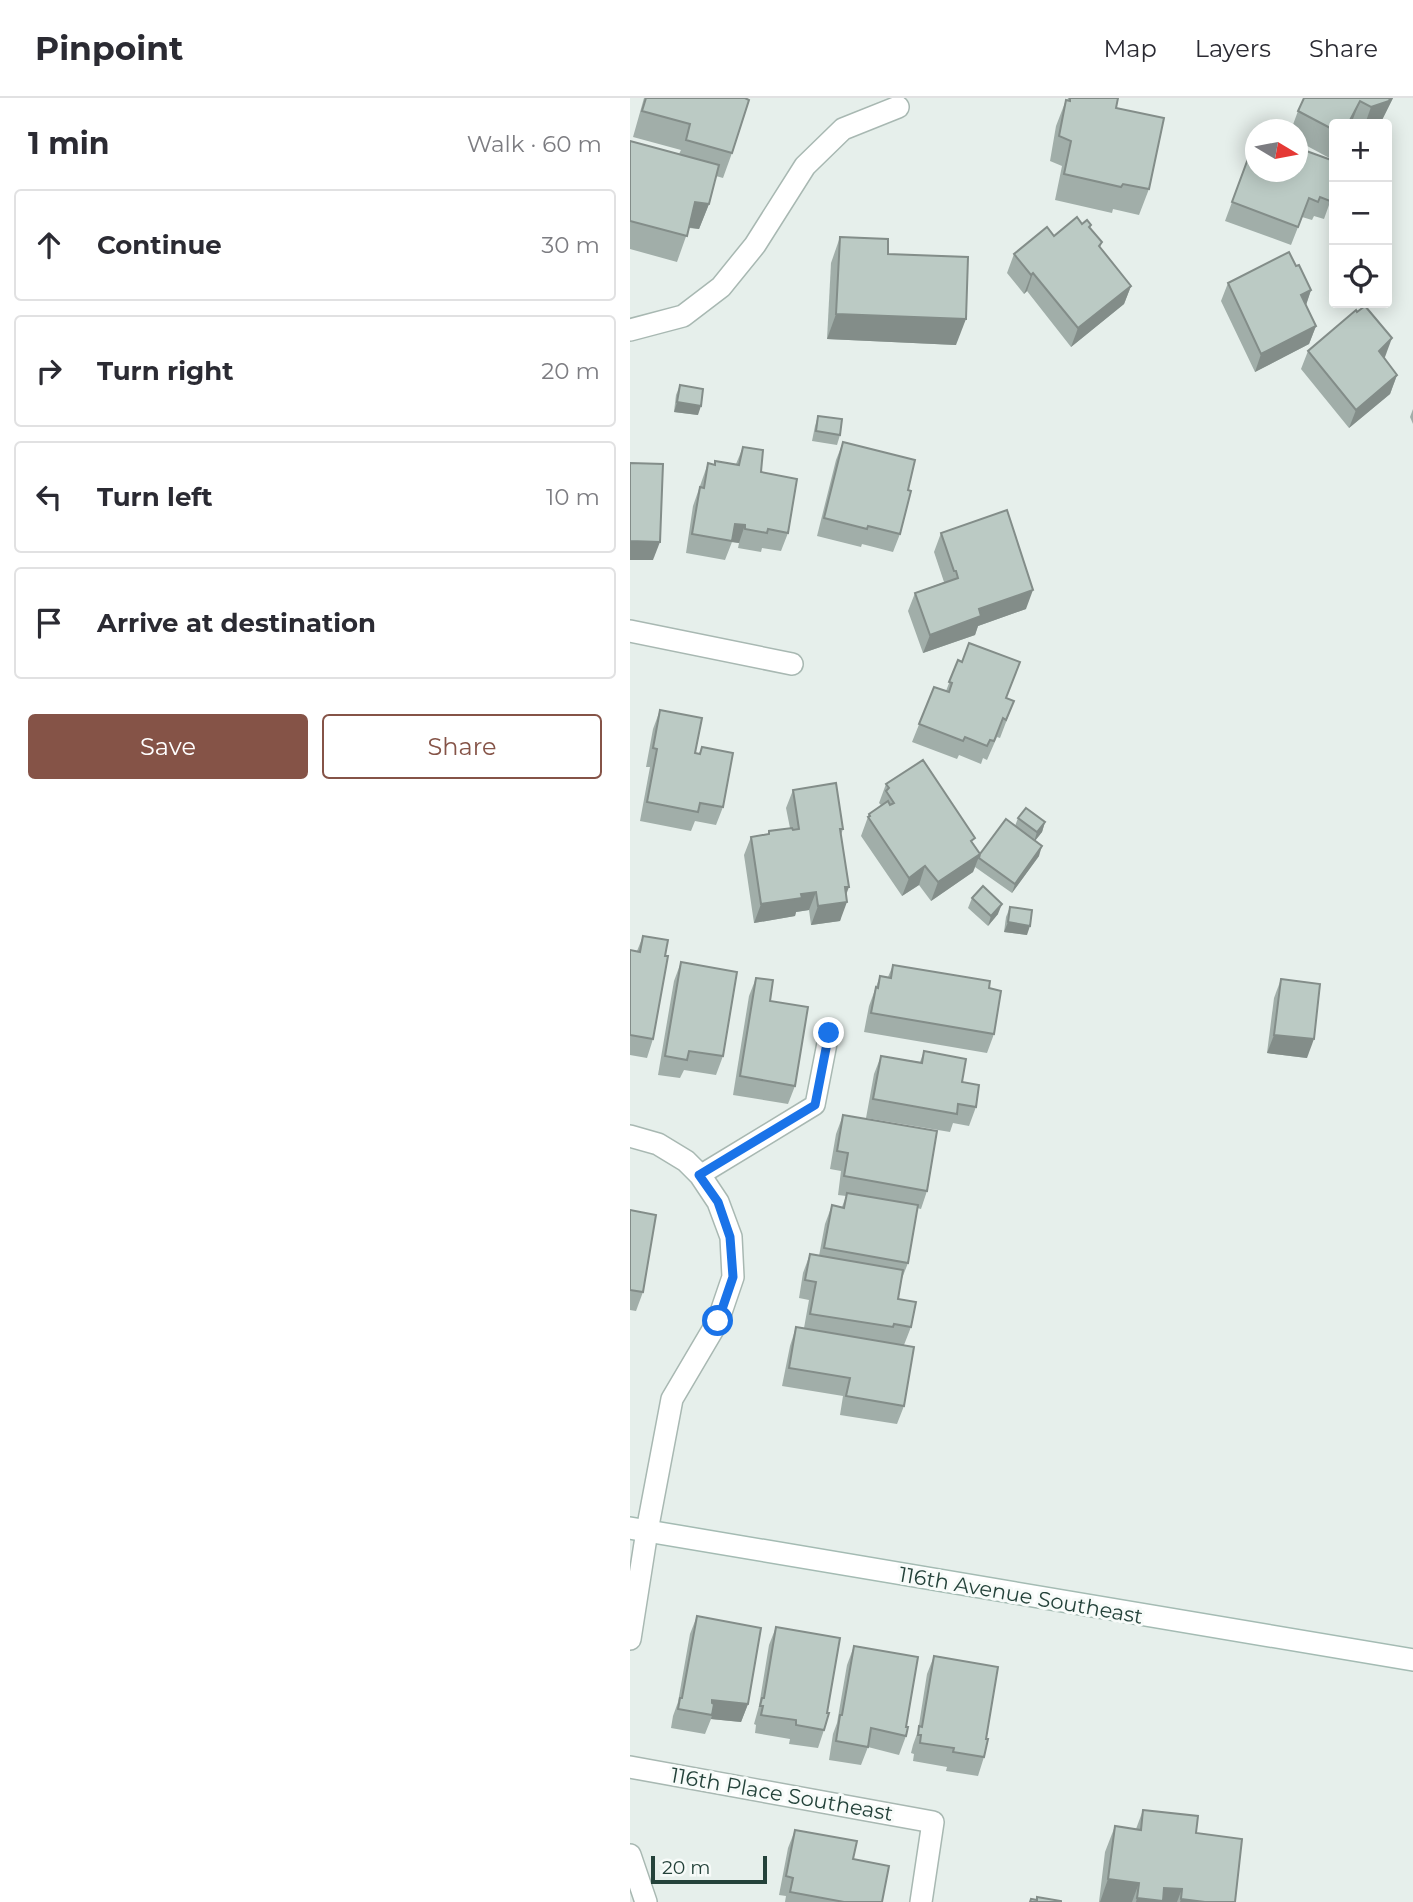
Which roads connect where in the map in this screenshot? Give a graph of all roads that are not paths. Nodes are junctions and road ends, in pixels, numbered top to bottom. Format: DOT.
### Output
graph roads {
  1 [pos="898,107"];
  2 [pos="630,330"];
  3 [pos="630,631"];
  4 [pos="792,664"];
  5 [pos="829,1033"];
  6 [pos="630,1136"];
  7 [pos="699,1175"];
  8 [pos="639,1530"];
  9 [pos="630,1639"];
  10 [pos="1413,1660"];
  11 [pos="630,1767"];
  12 [pos="630,1855"];
  13 [pos="646,1902"];
  14 [pos="920,1902"];
  1 -- 2 [label="street"];
  3 -- 4 [label="street"];
  5 -- 7 [label="lane"];
  6 -- 7 [label="street"];
  7 -- 8 [label="street"];
  8 -- 9 [label="street"];
  8 -- 10 [label="street, 116th Avenue Southeast"];
  11 -- 14 [label="street, 116th Place Southeast"];
  12 -- 13 [label="street"];
}
